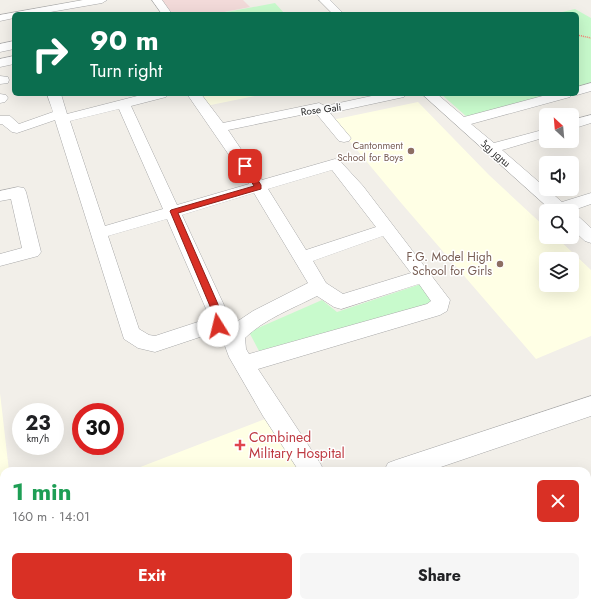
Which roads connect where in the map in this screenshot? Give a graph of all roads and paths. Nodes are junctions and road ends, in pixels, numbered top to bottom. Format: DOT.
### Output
graph roads {
  1 [pos="102,0"];
  2 [pos="157,0"];
  3 [pos="324,0"];
  4 [pos="25,12"];
  5 [pos="166,12"];
  6 [pos="337,12"];
  7 [pos="12,15"];
  8 [pos="0,18"];
  9 [pos="579,35"];
  10 [pos="591,38"];
  11 [pos="12,45"];
  12 [pos="0,48"];
  13 [pos="12,60"];
  14 [pos="0,63"];
  15 [pos="591,87"];
  16 [pos="579,90"];
  17 [pos="55,96"];
  18 [pos="154,96"];
  19 [pos="195,96"];
  20 [pos="390,96"];
  21 [pos="431,96"];
  22 [pos="558,96"];
  23 [pos="124,104"];
  24 [pos="321,111"];
  25 [pos="61,117"];
  26 [pos="591,119"];
  27 [pos="0,120"];
  28 [pos="461,122"];
  29 [pos="579,123"];
  30 [pos="219,128"];
  31 [pos="539,134"];
  32 [pos="344,138"];
  33 [pos="491,149"];
  34 [pos="259,187"];
  35 [pos="0,196"];
  36 [pos="591,198"];
  37 [pos="555,204"];
  38 [pos="579,205"];
  39 [pos="174,211"];
  40 [pos="579,226"];
  41 [pos="387,229"];
  42 [pos="100,233"];
  43 [pos="591,237"];
  44 [pos="302,258"];
  45 [pos="0,260"];
  46 [pos="423,276"];
  47 [pos="317,286"];
  48 [pos="218,326"];
  49 [pos="237,332"];
  50 [pos="244,364"];
  51 [pos="591,406"];
  52 [pos="309,467"];
  53 [pos="408,467"];
  1 -- 4 [label="street"];
  2 -- 5 [label="street"];
  3 -- 6 [label="street"];
  7 -- 8 [label="street"];
  9 -- 10 [label="path"];
  11 -- 12 [label="street"];
  13 -- 14 [label="street"];
  15 -- 16 [label="street"];
  17 -- 25 [label="street"];
  18 -- 23 [label="street"];
  19 -- 30 [label="street"];
  20 -- 24 [label="street, Rose Gali"];
  21 -- 28 [label="street, سرور روڈ"];
  22 -- 28 [label="street"];
  23 -- 25 [label="street"];
  23 -- 39 [label="street"];
  24 -- 30 [label="street, Rose Gali"];
  24 -- 32 [label="street"];
  25 -- 27 [label="street"];
  25 -- 42 [label="street"];
  26 -- 29 [label="street"];
  28 -- 33 [label="street, سرور روڈ"];
  30 -- 34 [label="street"];
  31 -- 33 [label="street"];
  33 -- 37 [label="street, سرور روڈ"];
  34 -- 39 [label="street"];
  34 -- 41 [label="street"];
  34 -- 44 [label="street"];
  35 -- 45 [label="street"];
  36 -- 38 [label="street"];
  39 -- 42 [label="street"];
  39 -- 48 [label="street"];
  40 -- 43 [label="street, سرور روڈ"];
  41 -- 44 [label="street"];
  41 -- 46 [label="street"];
  42 -- 48 [label="street"];
  44 -- 47 [label="street"];
  46 -- 47 [label="street"];
  46 -- 50 [label="street"];
  47 -- 49 [label="street"];
  48 -- 49 [label="street"];
  49 -- 50 [label="street"];
  50 -- 52 [label="street"];
  51 -- 53 [label="street"];
}
